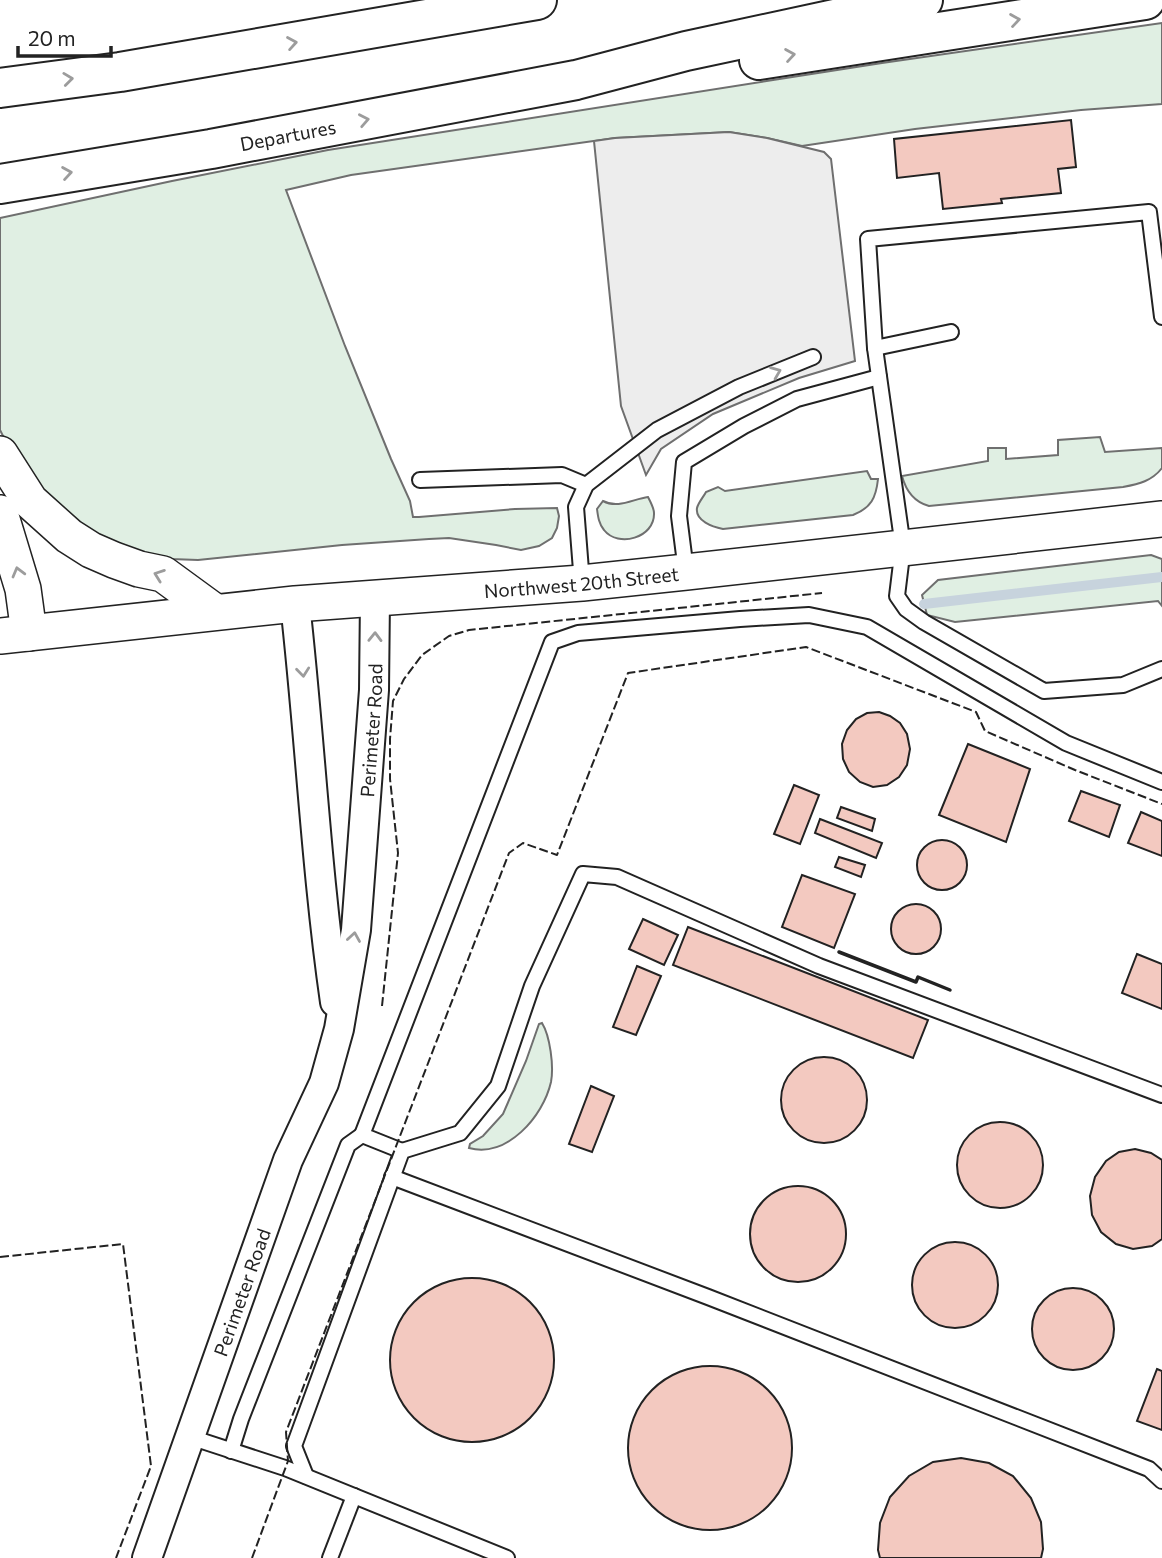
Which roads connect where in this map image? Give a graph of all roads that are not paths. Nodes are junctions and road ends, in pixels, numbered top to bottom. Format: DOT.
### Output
graph roads {
  1 [pos="537,0"];
  2 [pos="923,0"];
  3 [pos="1145,0"];
  4 [pos="576,80"];
  5 [pos="0,88"];
  6 [pos="0,184"];
  7 [pos="1162,317"];
  8 [pos="951,332"];
  9 [pos="875,348"];
  10 [pos="813,357"];
  11 [pos="879,377"];
  12 [pos="0,454"];
  13 [pos="420,480"];
  14 [pos="586,485"];
  15 [pos="0,513"];
  16 [pos="1162,519"];
  17 [pos="903,547"];
  18 [pos="686,572"];
  19 [pos="582,583"];
  20 [pos="375,598"];
  21 [pos="295,604"];
  22 [pos="215,612"];
  23 [pos="14,634"];
  24 [pos="1162,669"];
  25 [pos="1162,782"];
  26 [pos="339,1029"];
  27 [pos="1162,1095"];
  28 [pos="362,1135"];
  29 [pos="402,1152"];
  30 [pos="392,1177"];
  31 [pos="190,1437"];
  32 [pos="231,1451"];
  33 [pos="306,1476"];
  34 [pos="1162,1481"];
  35 [pos="354,1496"];
  36 [pos="147,1558"];
  37 [pos="330,1558"];
  38 [pos="507,1558"];
  5 -- 1 [label="main road, one-way"];
  2 -- 4 [label="main road"];
  4 -- 3 [label="main road, one-way"];
  6 -- 4 [label="main road, Departures, one-way"];
  7 -- 9 [label="lane"];
  8 -- 9 [label="lane"];
  9 -- 11 [label="lane"];
  14 -- 10 [label="lane, one-way"];
  11 -- 17 [label="lane"];
  11 -- 18 [label="lane"];
  22 -- 12 [label="street, one-way"];
  13 -- 14 [label="lane"];
  14 -- 19 [label="lane"];
  23 -- 15 [label="street, one-way"];
  16 -- 17 [label="street, Northwest 20th Street"];
  17 -- 18 [label="street, Northwest 20th Street"];
  17 -- 24 [label="lane"];
  18 -- 19 [label="street, Northwest 20th Street"];
  19 -- 20 [label="street, Northwest 20th Street"];
  20 -- 21 [label="street, Northwest 20th Street"];
  26 -- 20 [label="street, Perimeter Road, one-way"];
  21 -- 22 [label="street, Northwest 20th Street"];
  21 -- 26 [label="street, Perimeter Road, one-way"];
  22 -- 23 [label="street, Northwest 20th Street"];
  25 -- 28 [label="lane"];
  26 -- 31 [label="street, Perimeter Road"];
  27 -- 29 [label="lane"];
  28 -- 29 [label="lane"];
  28 -- 32 [label="lane"];
  29 -- 30 [label="lane"];
  30 -- 33 [label="lane"];
  30 -- 34 [label="lane"];
  31 -- 32 [label="lane"];
  31 -- 36 [label="street, Perimeter Road"];
  32 -- 33 [label="lane"];
  33 -- 35 [label="lane"];
  35 -- 37 [label="lane"];
  35 -- 38 [label="lane"];
}
